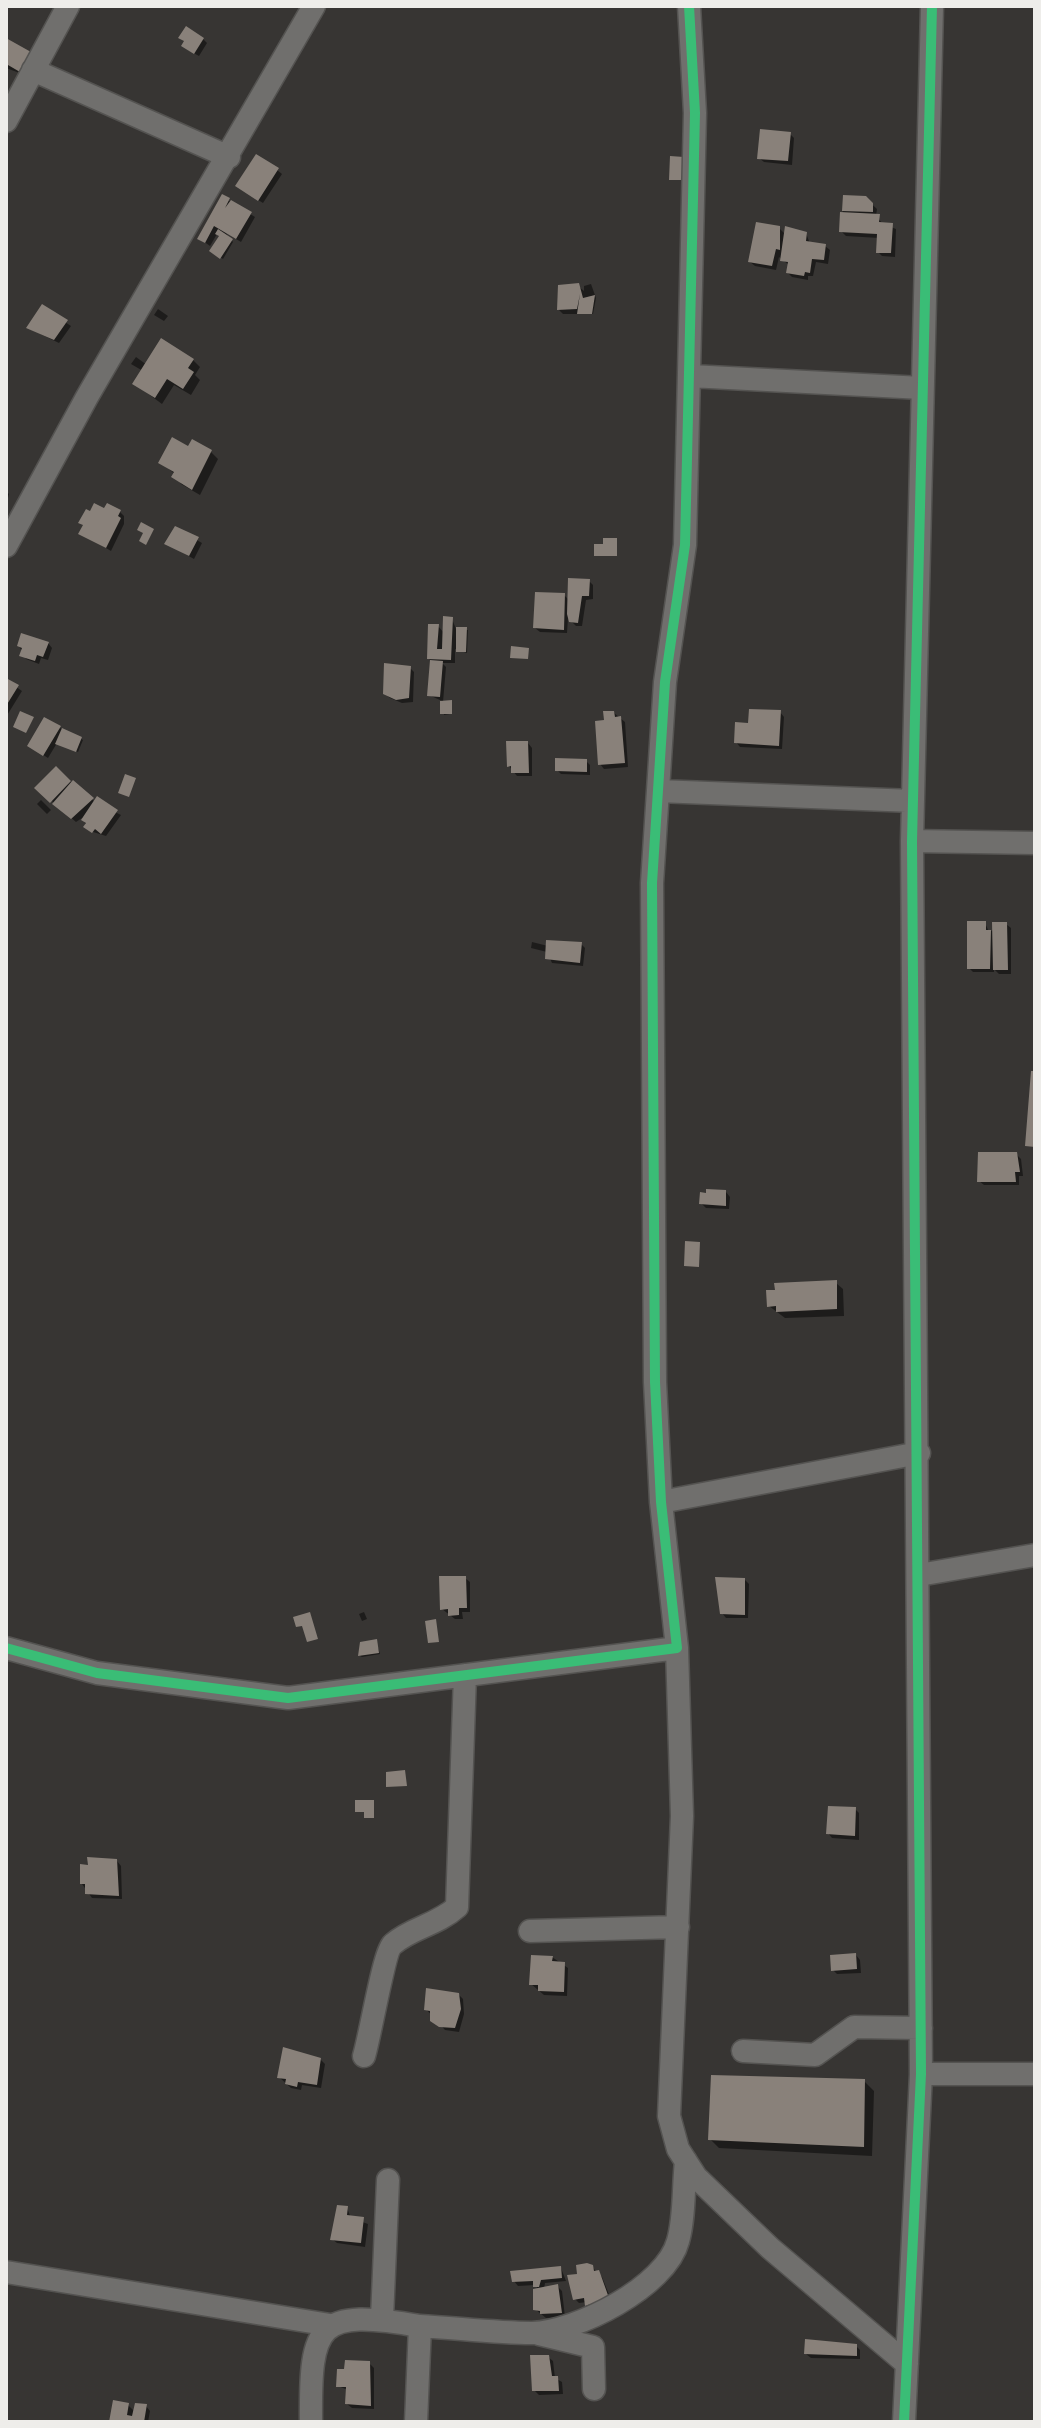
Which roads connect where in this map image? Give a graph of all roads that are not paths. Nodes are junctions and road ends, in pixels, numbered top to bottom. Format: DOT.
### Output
graph roads {
  1 [pos="68,6"];
  2 [pos="314,6"];
  3 [pos="689,6"];
  4 [pos="932,6"];
  5 [pos="33,70"];
  6 [pos="6,121"];
  7 [pos="229,157"];
  8 [pos="690,376"];
  9 [pos="922,388"];
  10 [pos="6,546"];
  11 [pos="658,791"];
  12 [pos="913,801"];
  13 [pos="912,841"];
  14 [pos="1035,843"];
  15 [pos="919,1453"];
  16 [pos="661,1502"];
  17 [pos="1035,1555"];
  18 [pos="919,1575"];
  19 [pos="6,1648"];
  20 [pos="677,1648"];
  21 [pos="465,1675"];
  22 [pos="678,1927"];
  23 [pos="530,1931"];
  24 [pos="921,2028"];
  25 [pos="743,2051"];
  26 [pos="364,2056"];
  27 [pos="921,2074"];
  28 [pos="1035,2074"];
  29 [pos="686,2161"];
  30 [pos="388,2180"];
  31 [pos="6,2272"];
  32 [pos="382,2318"];
  33 [pos="330,2325"];
  34 [pos="420,2326"];
  35 [pos="535,2333"];
  36 [pos="907,2364"];
  37 [pos="594,2389"];
  38 [pos="311,2422"];
  39 [pos="416,2422"];
  40 [pos="904,2422"];
  1 -- 5 [label="street"];
  2 -- 7 [label="street"];
  3 -- 8 [label="street"];
  4 -- 9 [label="street"];
  5 -- 6 [label="street"];
  5 -- 7 [label="street"];
  7 -- 10 [label="street"];
  8 -- 9 [label="street"];
  8 -- 11 [label="street"];
  9 -- 12 [label="street"];
  11 -- 12 [label="street"];
  11 -- 16 [label="street"];
  12 -- 13 [label="street"];
  13 -- 14 [label="street"];
  13 -- 15 [label="street"];
  15 -- 16 [label="street"];
  15 -- 18 [label="street"];
  16 -- 20 [label="street"];
  17 -- 18 [label="street"];
  18 -- 24 [label="street"];
  19 -- 21 [label="street"];
  20 -- 21 [label="street"];
  20 -- 22 [label="street"];
  21 -- 26 [label="street"];
  22 -- 23 [label="street"];
  22 -- 29 [label="street"];
  24 -- 25 [label="street"];
  24 -- 27 [label="street"];
  27 -- 28 [label="street"];
  27 -- 36 [label="street"];
  29 -- 35 [label="street"];
  29 -- 36 [label="street"];
  30 -- 32 [label="street"];
  31 -- 33 [label="street"];
  32 -- 33 [label="street"];
  32 -- 34 [label="street"];
  33 -- 38 [label="street"];
  34 -- 35 [label="street"];
  34 -- 39 [label="street"];
  35 -- 37 [label="street"];
  36 -- 40 [label="street"];
}
